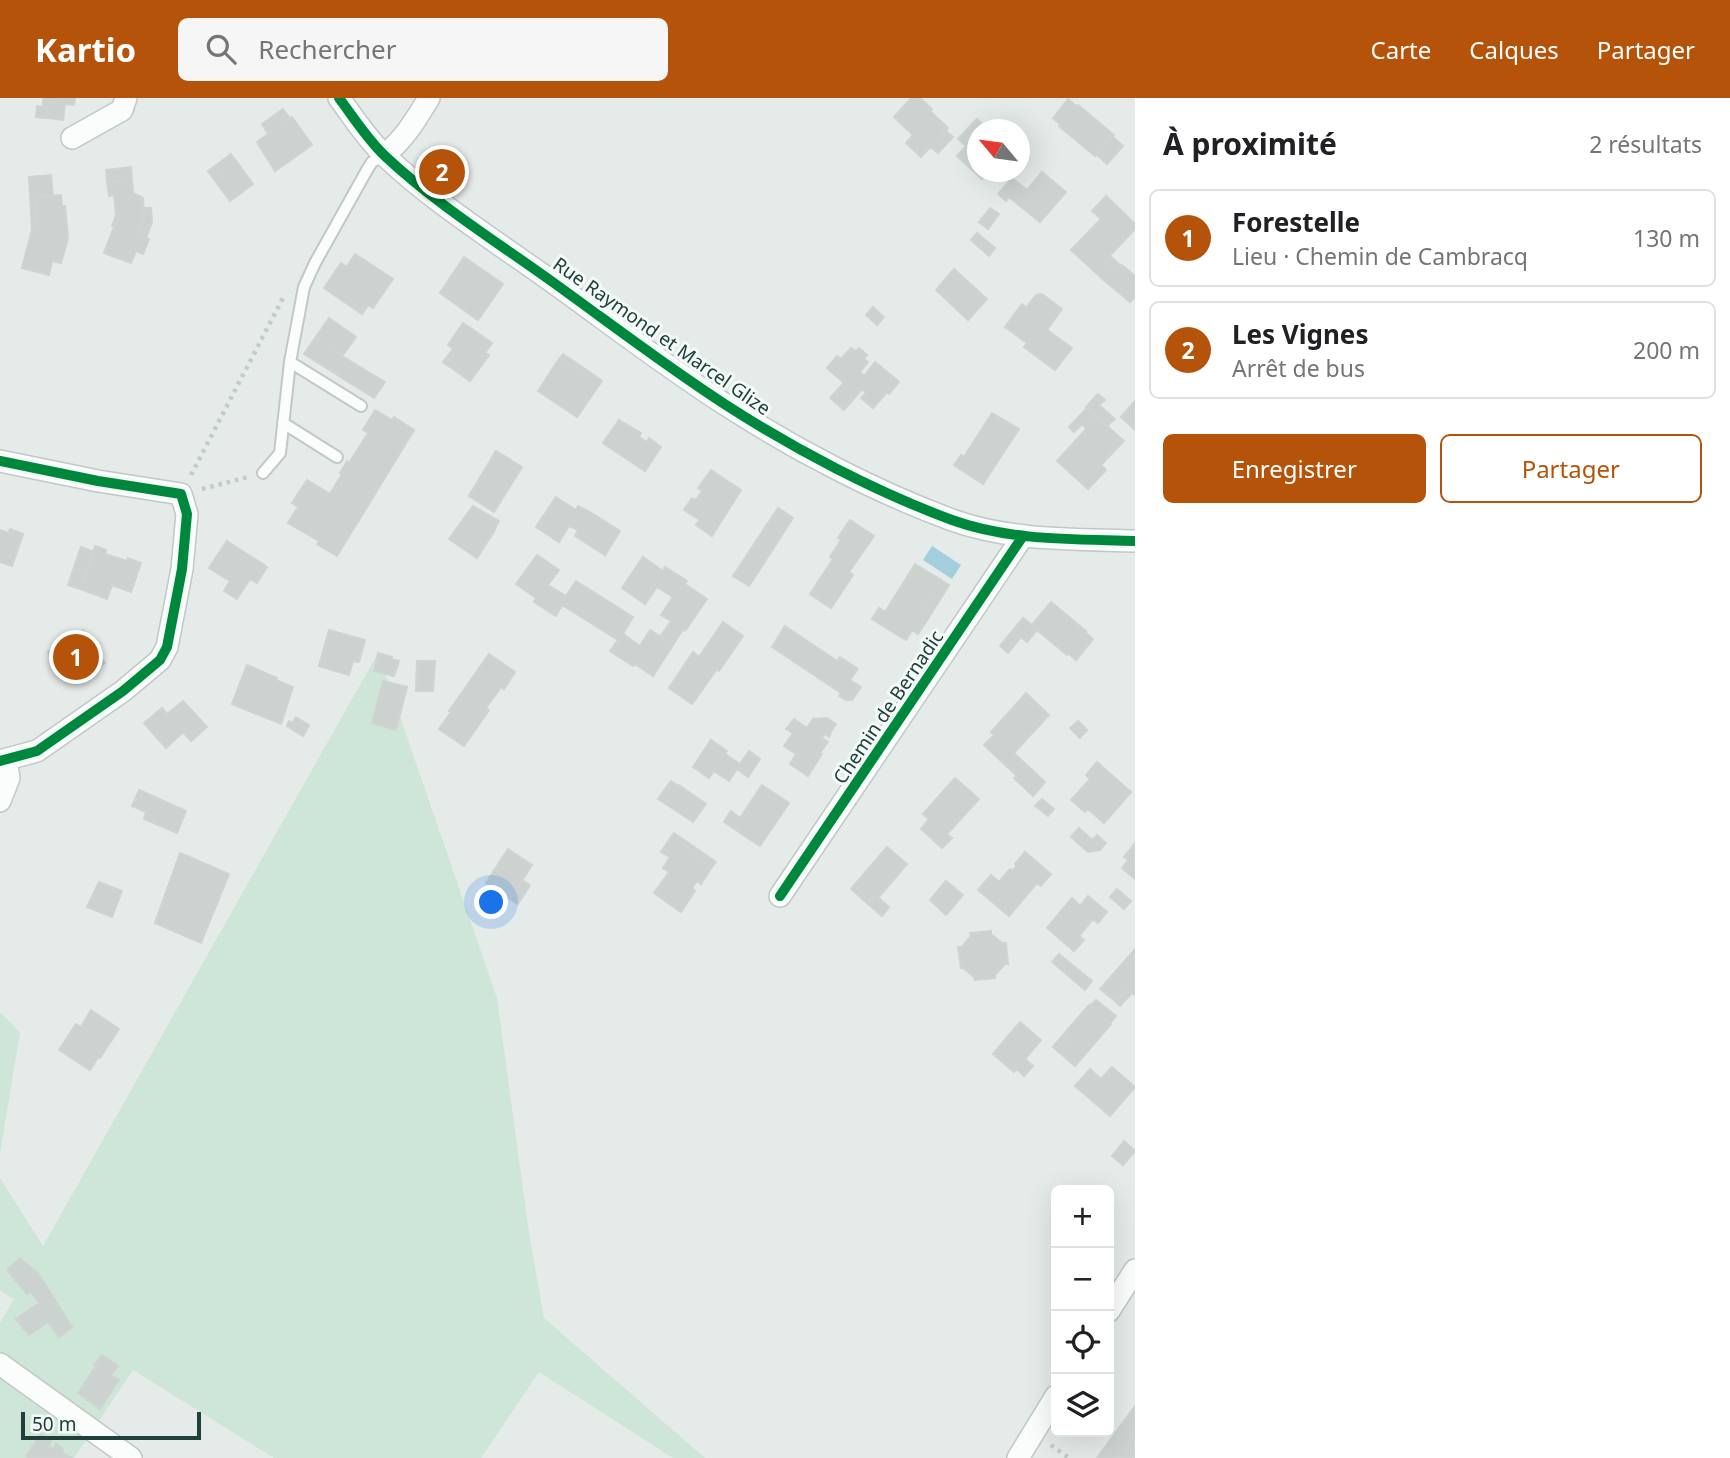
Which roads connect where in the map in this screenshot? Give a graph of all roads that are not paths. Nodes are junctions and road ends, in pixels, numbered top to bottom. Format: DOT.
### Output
graph roads {
  1 [pos="126,98"];
  2 [pos="339,98"];
  3 [pos="429,98"];
  4 [pos="72,138"];
  5 [pos="384,155"];
  6 [pos="290,362"];
  7 [pos="361,405"];
  8 [pos="284,423"];
  9 [pos="337,457"];
  10 [pos="0,461"];
  11 [pos="263,473"];
  12 [pos="1023,536"];
  13 [pos="1135,541"];
  14 [pos="3,760"];
  15 [pos="0,801"];
  16 [pos="780,896"];
  17 [pos="1135,1270"];
  18 [pos="1114,1303"];
  19 [pos="0,1364"];
  20 [pos="1051,1404"];
  21 [pos="131,1458"];
  22 [pos="1018,1458"];
  1 -- 4 [label="street"];
  2 -- 5 [label="street, Rue Raymond et Marcel Glize"];
  3 -- 5 [label="street"];
  5 -- 6 [label="lane"];
  5 -- 12 [label="street, Rue Raymond et Marcel Glize"];
  6 -- 7 [label="lane"];
  6 -- 8 [label="lane"];
  8 -- 9 [label="lane"];
  8 -- 11 [label="lane"];
  10 -- 14 [label="street"];
  12 -- 13 [label="street, Rue Raymond et Marcel Glize"];
  12 -- 16 [label="street, Chemin de Bernadic"];
  14 -- 15 [label="street"];
  17 -- 18 [label="street"];
  19 -- 21 [label="street"];
  20 -- 22 [label="street"];
}
